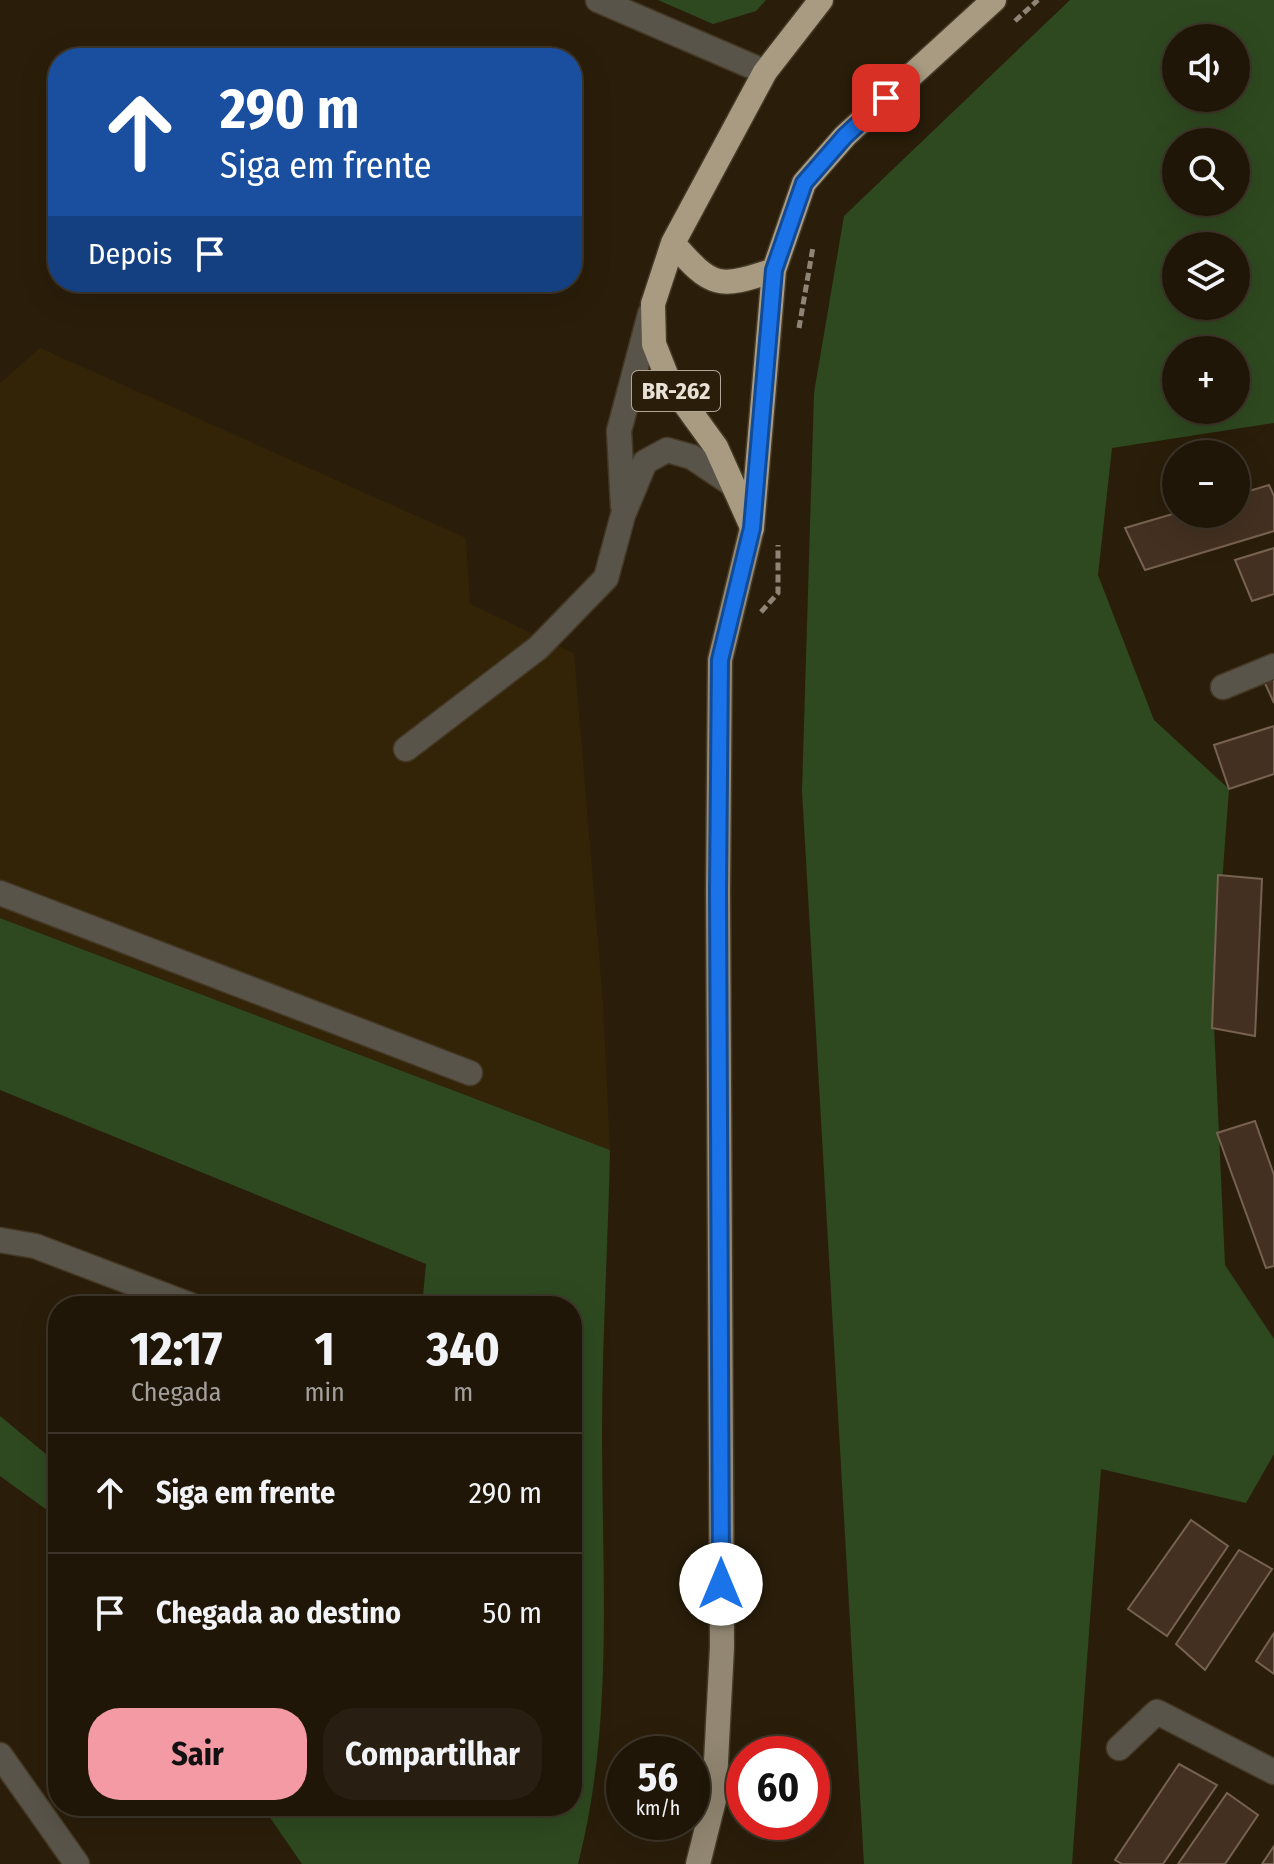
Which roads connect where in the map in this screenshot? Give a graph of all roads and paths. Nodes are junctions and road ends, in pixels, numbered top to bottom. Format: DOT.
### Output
graph roads {
  1 [pos="598,0"];
  2 [pos="821,0"];
  3 [pos="994,0"];
  4 [pos="1038,0"];
  5 [pos="1003,31"];
  6 [pos="765,72"];
  7 [pos="816,235"];
  8 [pos="673,243"];
  9 [pos="774,270"];
  10 [pos="653,304"];
  11 [pos="797,339"];
  12 [pos="732,484"];
  13 [pos="623,515"];
  14 [pos="752,528"];
  15 [pos="778,534"];
  16 [pos="758,615"];
  17 [pos="1274,666"];
  18 [pos="1223,687"];
  19 [pos="406,749"];
  20 [pos="0,893"];
  21 [pos="470,1073"];
  22 [pos="0,1240"];
  23 [pos="167,1296"];
  24 [pos="1119,1748"];
  25 [pos="0,1755"];
  26 [pos="1274,1772"];
  27 [pos="77,1864"];
  28 [pos="698,1864"];
  1 -- 6 [label="street"];
  2 -- 6 [label="highway, BR-262"];
  3 -- 9 [label="highway"];
  4 -- 5 [label="path"];
  6 -- 8 [label="highway, BR-262"];
  7 -- 11 [label="path"];
  8 -- 9 [label="highway"];
  8 -- 10 [label="highway, BR-262"];
  9 -- 14 [label="highway"];
  10 -- 12 [label="highway, BR-262"];
  10 -- 13 [label="street"];
  12 -- 13 [label="street"];
  12 -- 14 [label="highway, BR-262"];
  13 -- 19 [label="street"];
  14 -- 28 [label="main road"];
  15 -- 16 [label="path"];
  17 -- 18 [label="street"];
  20 -- 21 [label="street"];
  22 -- 23 [label="street"];
  24 -- 26 [label="street"];
  25 -- 27 [label="street"];
}
